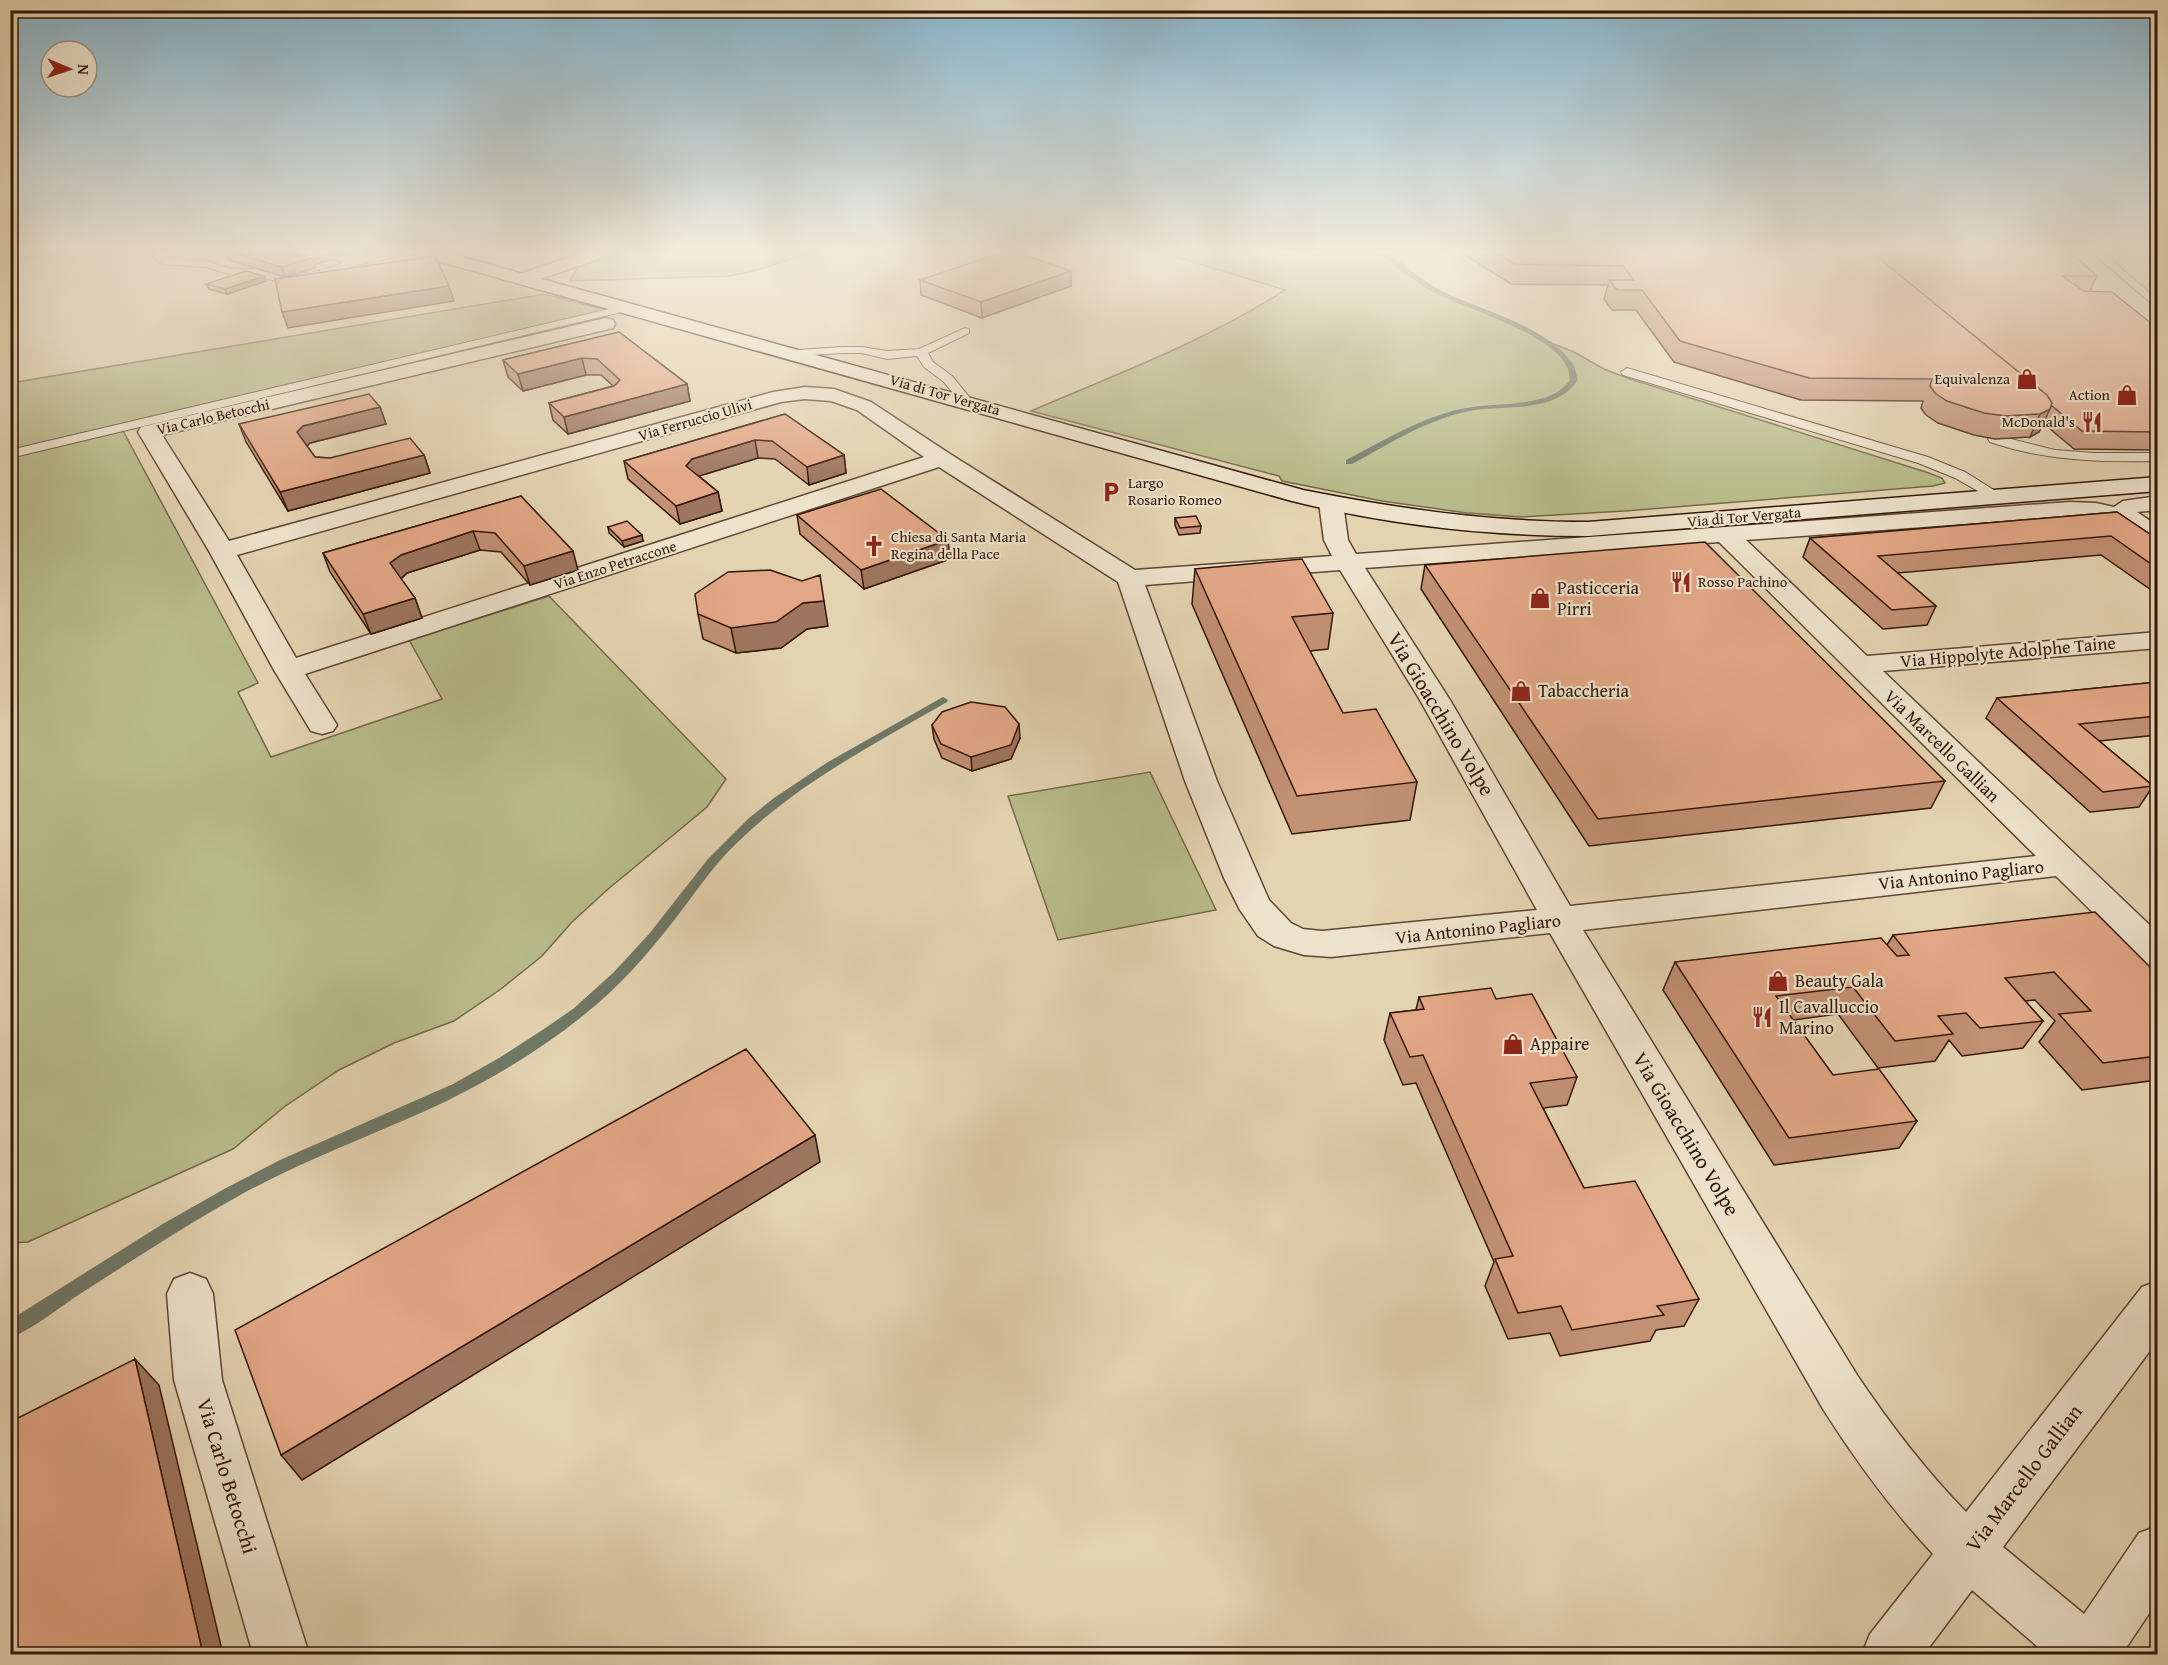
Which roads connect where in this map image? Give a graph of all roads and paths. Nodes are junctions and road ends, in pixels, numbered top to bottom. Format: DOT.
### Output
graph roads {
  1 [pos="543,328"];
  2 [pos="590,328"];
  3 [pos="705,328"];
  4 [pos="965,331"];
  5 [pos="921,352"];
  6 [pos="797,353"];
  7 [pos="1627,372"];
  8 [pos="966,401"];
  9 [pos="1995,439"];
  10 [pos="10,454"];
  11 [pos="2157,457"];
  12 [pos="942,459"];
  13 [pos="1995,495"];
  14 [pos="2141,501"];
  15 [pos="1331,503"];
  16 [pos="1727,536"];
  17 [pos="2157,537"];
  18 [pos="222,551"];
  19 [pos="1348,562"];
  20 [pos="1130,578"];
  21 [pos="2157,640"];
  22 [pos="1859,665"];
  23 [pos="288,670"];
  24 [pos="322,725"];
  25 [pos="2064,864"];
  26 [pos="1560,920"];
  27 [pos="2157,955"];
  28 [pos="190,1294"];
  29 [pos="2157,1302"];
  30 [pos="1968,1552"];
  31 [pos="2157,1552"];
  32 [pos="281,1654"];
  33 [pos="1890,1654"];
  34 [pos="2089,1654"];
  1 -- 10 [label="lane"];
  2 -- 18 [label="street, Via Carlo Betocchi"];
  3 -- 6 [label="street, Via di Tor Vergata"];
  4 -- 5 [label="lane"];
  5 -- 6 [label="lane"];
  5 -- 8 [label="lane"];
  6 -- 8 [label="street, Via di Tor Vergata"];
  7 -- 13 [label="lane"];
  8 -- 15 [label="street, Via di Tor Vergata"];
  9 -- 11 [label="lane"];
  12 -- 18 [label="street, Via Ferruccio Ulivi"];
  12 -- 20 [label="street, Via Ferruccio Ulivi"];
  12 -- 23 [label="street, Via Enzo Petraccone"];
  13 -- 14 [label="street, Via di Tor Vergata"];
  13 -- 15 [label="street, Via di Tor Vergata"];
  14 -- 16 [label="street, Via di Tor Vergata"];
  14 -- 17 [label="street"];
  15 -- 19 [label="street"];
  16 -- 19 [label="street, Via di Tor Vergata"];
  16 -- 22 [label="street, Via Marcello Gallian"];
  18 -- 23 [label="street, Via Carlo Betocchi"];
  19 -- 20 [label="street, Via di Tor Vergata"];
  19 -- 26 [label="street, Via Gioacchino Volpe"];
  20 -- 26 [label="street, Via Antonino Pagliaro"];
  21 -- 22 [label="street, Via Hippolyte Adolphe Taine"];
  22 -- 25 [label="street, Via Marcello Gallian"];
  23 -- 24 [label="street, Via Carlo Betocchi"];
  25 -- 26 [label="street, Via Antonino Pagliaro"];
  25 -- 27 [label="street, Via Marcello Gallian"];
  26 -- 30 [label="street, Via Gioacchino Volpe"];
  28 -- 32 [label="street, Via Carlo Betocchi"];
  29 -- 30 [label="street, Via Marcello Gallian"];
  30 -- 33 [label="street, Via Marcello Gallian"];
  30 -- 34 [label="street, Via Gioacchino Volpe"];
  31 -- 34 [label="street"];
}
